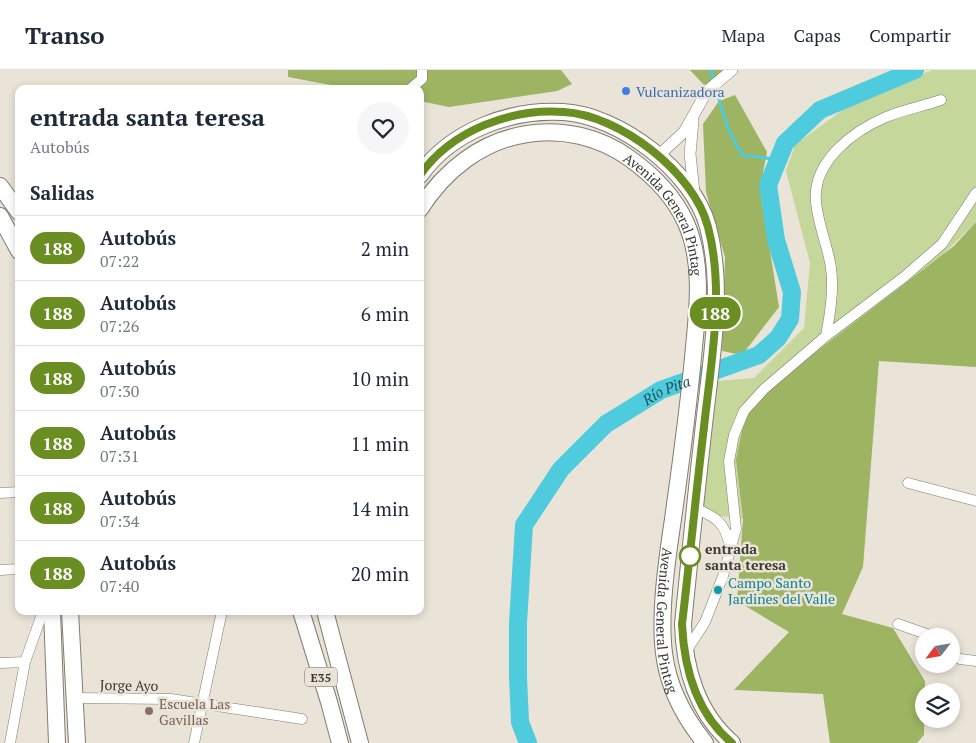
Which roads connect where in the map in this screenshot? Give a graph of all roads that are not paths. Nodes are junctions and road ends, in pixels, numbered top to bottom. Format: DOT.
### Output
graph roads {
  1 [pos="422,70"];
  2 [pos="730,72"];
  3 [pos="415,85"];
  4 [pos="941,100"];
  5 [pos="693,117"];
  6 [pos="658,156"];
  7 [pos="424,169"];
  8 [pos="0,186"];
  9 [pos="976,193"];
  10 [pos="695,196"];
  11 [pos="424,204"];
  12 [pos="15,207"];
  13 [pos="0,216"];
  14 [pos="15,244"];
  15 [pos="826,336"];
  16 [pos="908,483"];
  17 [pos="15,492"];
  18 [pos="0,493"];
  19 [pos="976,502"];
  20 [pos="695,508"];
  21 [pos="735,510"];
  22 [pos="718,518"];
  23 [pos="730,550"];
  24 [pos="15,569"];
  25 [pos="0,570"];
  26 [pos="42,615"];
  27 [pos="52,615"];
  28 [pos="70,615"];
  29 [pos="221,615"];
  30 [pos="302,615"];
  31 [pos="326,615"];
  32 [pos="898,624"];
  33 [pos="915,630"];
  34 [pos="684,654"];
  35 [pos="960,659"];
  36 [pos="976,661"];
  37 [pos="25,662"];
  38 [pos="0,663"];
  39 [pos="74,698"];
  40 [pos="202,704"];
  41 [pos="302,719"];
  42 [pos="10,743"];
  43 [pos="57,743"];
  44 [pos="77,743"];
  45 [pos="194,743"];
  46 [pos="340,743"];
  47 [pos="360,743"];
  48 [pos="705,743"];
  49 [pos="732,743"];
  1 -- 3 [label="street"];
  2 -- 5 [label="street"];
  4 -- 15 [label="street"];
  5 -- 6 [label="street"];
  5 -- 10 [label="street"];
  6 -- 7 [label="highway, Avenida General Pintag"];
  6 -- 10 [label="highway, Avenida General Pintag"];
  8 -- 12 [label="highway"];
  9 -- 15 [label="street"];
  10 -- 20 [label="highway, Avenida General Pintag"];
  11 -- 48 [label="highway, Avenida General Pintag"];
  13 -- 14 [label="highway"];
  15 -- 21 [label="street"];
  16 -- 19 [label="street"];
  17 -- 18 [label="street"];
  20 -- 22 [label="street"];
  20 -- 34 [label="highway, Avenida General Pintag"];
  21 -- 22 [label="street"];
  21 -- 23 [label="street"];
  22 -- 23 [label="street"];
  23 -- 34 [label="street"];
  24 -- 25 [label="street"];
  26 -- 37 [label="street"];
  27 -- 43 [label="highway"];
  28 -- 39 [label="highway"];
  29 -- 40 [label="street"];
  30 -- 46 [label="highway, E35"];
  31 -- 47 [label="highway, E35"];
  32 -- 33 [label="street"];
  34 -- 49 [label="highway, Avenida General Pintag"];
  35 -- 36 [label="street"];
  37 -- 38 [label="street"];
  37 -- 42 [label="street"];
  39 -- 40 [label="street, Jorge Ayo"];
  39 -- 44 [label="highway"];
  40 -- 41 [label="street, Jorge Ayo"];
  40 -- 45 [label="street"];
}
